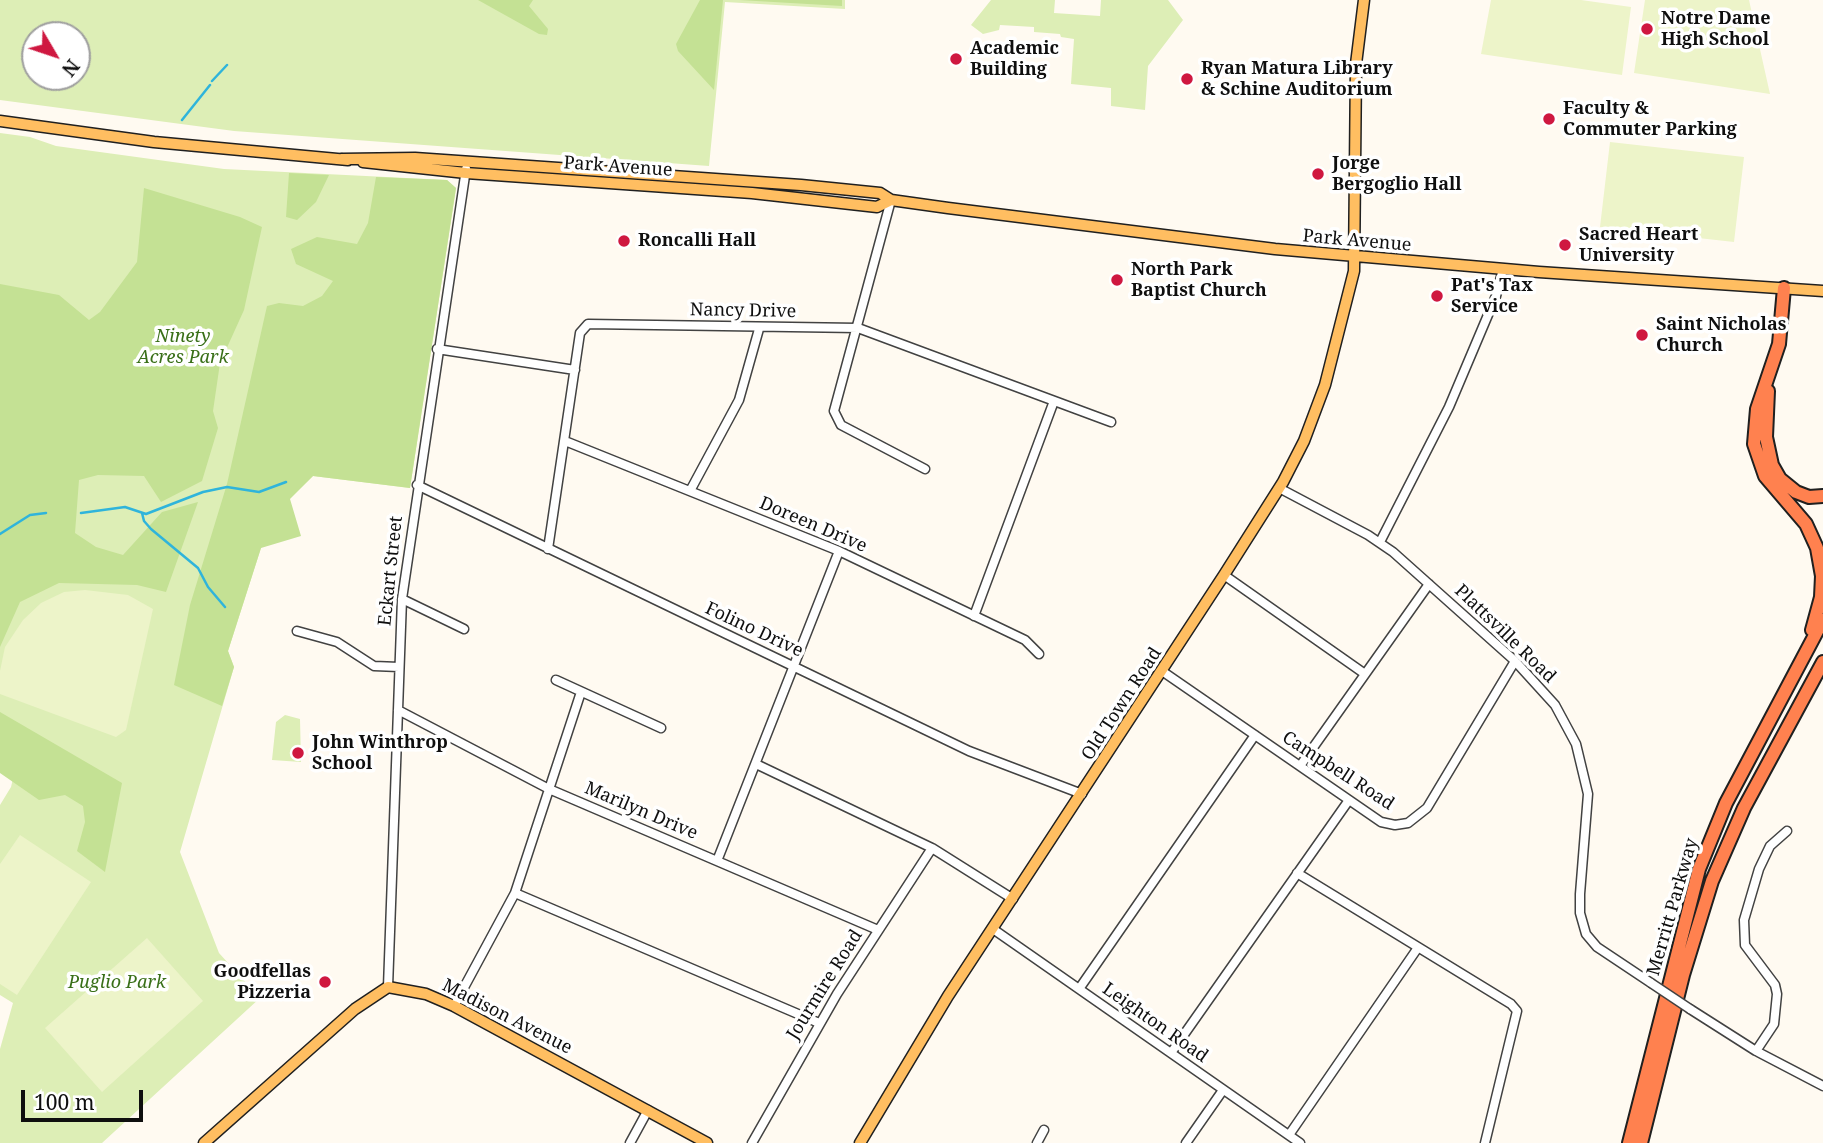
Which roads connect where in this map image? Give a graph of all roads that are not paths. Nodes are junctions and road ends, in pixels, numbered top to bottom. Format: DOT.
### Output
graph roads {
  1 [pos="1364,0"];
  2 [pos="0,121"];
  3 [pos="466,167"];
  4 [pos="698,176"];
  5 [pos="701,189"];
  6 [pos="891,200"];
  7 [pos="1355,257"];
  8 [pos="1503,269"];
  9 [pos="1784,288"];
  10 [pos="1823,291"];
  11 [pos="858,328"];
  12 [pos="759,329"];
  13 [pos="437,349"];
  14 [pos="575,370"];
  15 [pos="1769,377"];
  16 [pos="1054,401"];
  17 [pos="1111,422"];
  18 [pos="565,441"];
  19 [pos="925,468"];
  20 [pos="417,485"];
  21 [pos="1279,488"];
  22 [pos="690,491"];
  23 [pos="1823,496"];
  24 [pos="1380,542"];
  25 [pos="548,549"];
  26 [pos="839,551"];
  27 [pos="1224,575"];
  28 [pos="1429,584"];
  29 [pos="402,599"];
  30 [pos="974,616"];
  31 [pos="1823,620"];
  32 [pos="464,629"];
  33 [pos="297,631"];
  34 [pos="1039,654"];
  35 [pos="1804,657"];
  36 [pos="1515,661"];
  37 [pos="1823,662"];
  38 [pos="794,666"];
  39 [pos="399,667"];
  40 [pos="1162,671"];
  41 [pos="1365,674"];
  42 [pos="556,680"];
  43 [pos="581,692"];
  44 [pos="398,710"];
  45 [pos="661,728"];
  46 [pos="1255,735"];
  47 [pos="756,764"];
  48 [pos="1300,766"];
  49 [pos="548,789"];
  50 [pos="1082,794"];
  51 [pos="1349,800"];
  52 [pos="1787,831"];
  53 [pos="932,848"];
  54 [pos="717,861"];
  55 [pos="1297,873"];
  56 [pos="516,893"];
  57 [pos="1013,899"];
  58 [pos="993,929"];
  59 [pos="878,930"];
  60 [pos="1418,949"];
  61 [pos="388,987"];
  62 [pos="1079,989"];
  63 [pos="454,1006"];
  64 [pos="819,1023"];
  65 [pos="1756,1051"];
  66 [pos="1171,1053"];
  67 [pos="1823,1086"];
  68 [pos="1223,1090"];
  69 [pos="648,1110"];
  70 [pos="1044,1130"];
  71 [pos="1289,1135"];
  72 [pos="204,1143"];
  73 [pos="630,1143"];
  74 [pos="707,1143"];
  75 [pos="752,1143"];
  76 [pos="860,1143"];
  77 [pos="1037,1143"];
  78 [pos="1186,1143"];
  79 [pos="1300,1143"];
  80 [pos="1485,1143"];
  81 [pos="1629,1143"];
  82 [pos="1641,1143"];
  1 -- 7 [label="main road, Old Town Road"];
  2 -- 3 [label="main road, Park Avenue"];
  3 -- 4 [label="main road, Park Avenue"];
  3 -- 5 [label="main road, Park Avenue"];
  3 -- 13 [label="street, Eckart Street"];
  4 -- 5 [label="main road"];
  4 -- 6 [label="main road, Park Avenue"];
  5 -- 6 [label="main road, Park Avenue"];
  6 -- 7 [label="main road, Park Avenue"];
  6 -- 11 [label="street"];
  7 -- 8 [label="main road, Park Avenue"];
  7 -- 21 [label="main road, Old Town Road"];
  8 -- 9 [label="main road, Park Avenue"];
  8 -- 24 [label="street"];
  9 -- 10 [label="main road, Park Avenue"];
  9 -- 15 [label="highway"];
  11 -- 12 [label="street, Nancy Drive"];
  11 -- 16 [label="street, Nancy Drive"];
  11 -- 19 [label="street"];
  12 -- 14 [label="street, Nancy Drive"];
  12 -- 22 [label="street"];
  13 -- 14 [label="street"];
  13 -- 20 [label="street, Eckart Street"];
  14 -- 18 [label="street, Nancy Drive"];
  15 -- 23 [label="highway"];
  15 -- 35 [label="highway"];
  16 -- 17 [label="street, Nancy Drive"];
  16 -- 30 [label="street"];
  18 -- 22 [label="street, Doreen Drive"];
  18 -- 25 [label="street, Nancy Drive"];
  20 -- 25 [label="street, Folino Drive"];
  20 -- 29 [label="street, Eckart Street"];
  21 -- 24 [label="street, Plattsville Road"];
  21 -- 27 [label="main road, Old Town Road"];
  22 -- 26 [label="street, Doreen Drive"];
  24 -- 28 [label="street, Plattsville Road"];
  25 -- 38 [label="street, Folino Drive"];
  26 -- 30 [label="street, Doreen Drive"];
  26 -- 38 [label="street"];
  27 -- 40 [label="main road, Old Town Road"];
  27 -- 41 [label="street"];
  28 -- 36 [label="street, Plattsville Road"];
  28 -- 41 [label="street"];
  29 -- 32 [label="street"];
  29 -- 39 [label="street, Eckart Street"];
  30 -- 34 [label="street, Doreen Drive"];
  31 -- 35 [label="highway, Merritt Parkway"];
  33 -- 39 [label="street"];
  35 -- 81 [label="highway, Merritt Parkway"];
  36 -- 51 [label="street, Campbell Road"];
  36 -- 65 [label="street, Plattsville Road, bridge"];
  37 -- 82 [label="highway, Merritt Parkway"];
  38 -- 47 [label="street"];
  38 -- 50 [label="street, Folino Drive"];
  39 -- 44 [label="street, Eckart Street"];
  40 -- 46 [label="street, Campbell Road"];
  40 -- 50 [label="main road, Old Town Road"];
  41 -- 48 [label="street"];
  42 -- 43 [label="street"];
  43 -- 45 [label="street"];
  43 -- 49 [label="street"];
  44 -- 49 [label="street, Marilyn Drive"];
  44 -- 61 [label="street, Eckart Street"];
  46 -- 48 [label="street, Campbell Road"];
  46 -- 62 [label="street"];
  47 -- 53 [label="street"];
  47 -- 54 [label="street"];
  48 -- 51 [label="street, Campbell Road"];
  49 -- 54 [label="street, Marilyn Drive"];
  49 -- 56 [label="street"];
  50 -- 57 [label="main road, Old Town Road"];
  51 -- 55 [label="street"];
  52 -- 65 [label="street"];
  53 -- 57 [label="street"];
  53 -- 59 [label="street, Jourmire Road"];
  54 -- 59 [label="street, Marilyn Drive"];
  55 -- 60 [label="street"];
  55 -- 66 [label="street"];
  56 -- 63 [label="street"];
  56 -- 64 [label="street"];
  57 -- 58 [label="main road, Old Town Road"];
  58 -- 62 [label="street, Leighton Road"];
  58 -- 76 [label="main road, Old Town Road"];
  59 -- 64 [label="street, Jourmire Road"];
  60 -- 71 [label="street"];
  60 -- 80 [label="street"];
  61 -- 63 [label="main road, Madison Avenue"];
  61 -- 72 [label="main road"];
  62 -- 66 [label="street, Leighton Road"];
  63 -- 69 [label="main road, Madison Avenue"];
  64 -- 75 [label="street, Jourmire Road"];
  65 -- 67 [label="street, Plattsville Road"];
  66 -- 68 [label="street, Leighton Road"];
  68 -- 71 [label="street, Leighton Road"];
  68 -- 78 [label="street"];
  69 -- 73 [label="street"];
  69 -- 74 [label="main road, Madison Avenue"];
  70 -- 77 [label="street"];
  71 -- 79 [label="street, Leighton Road"];
}
